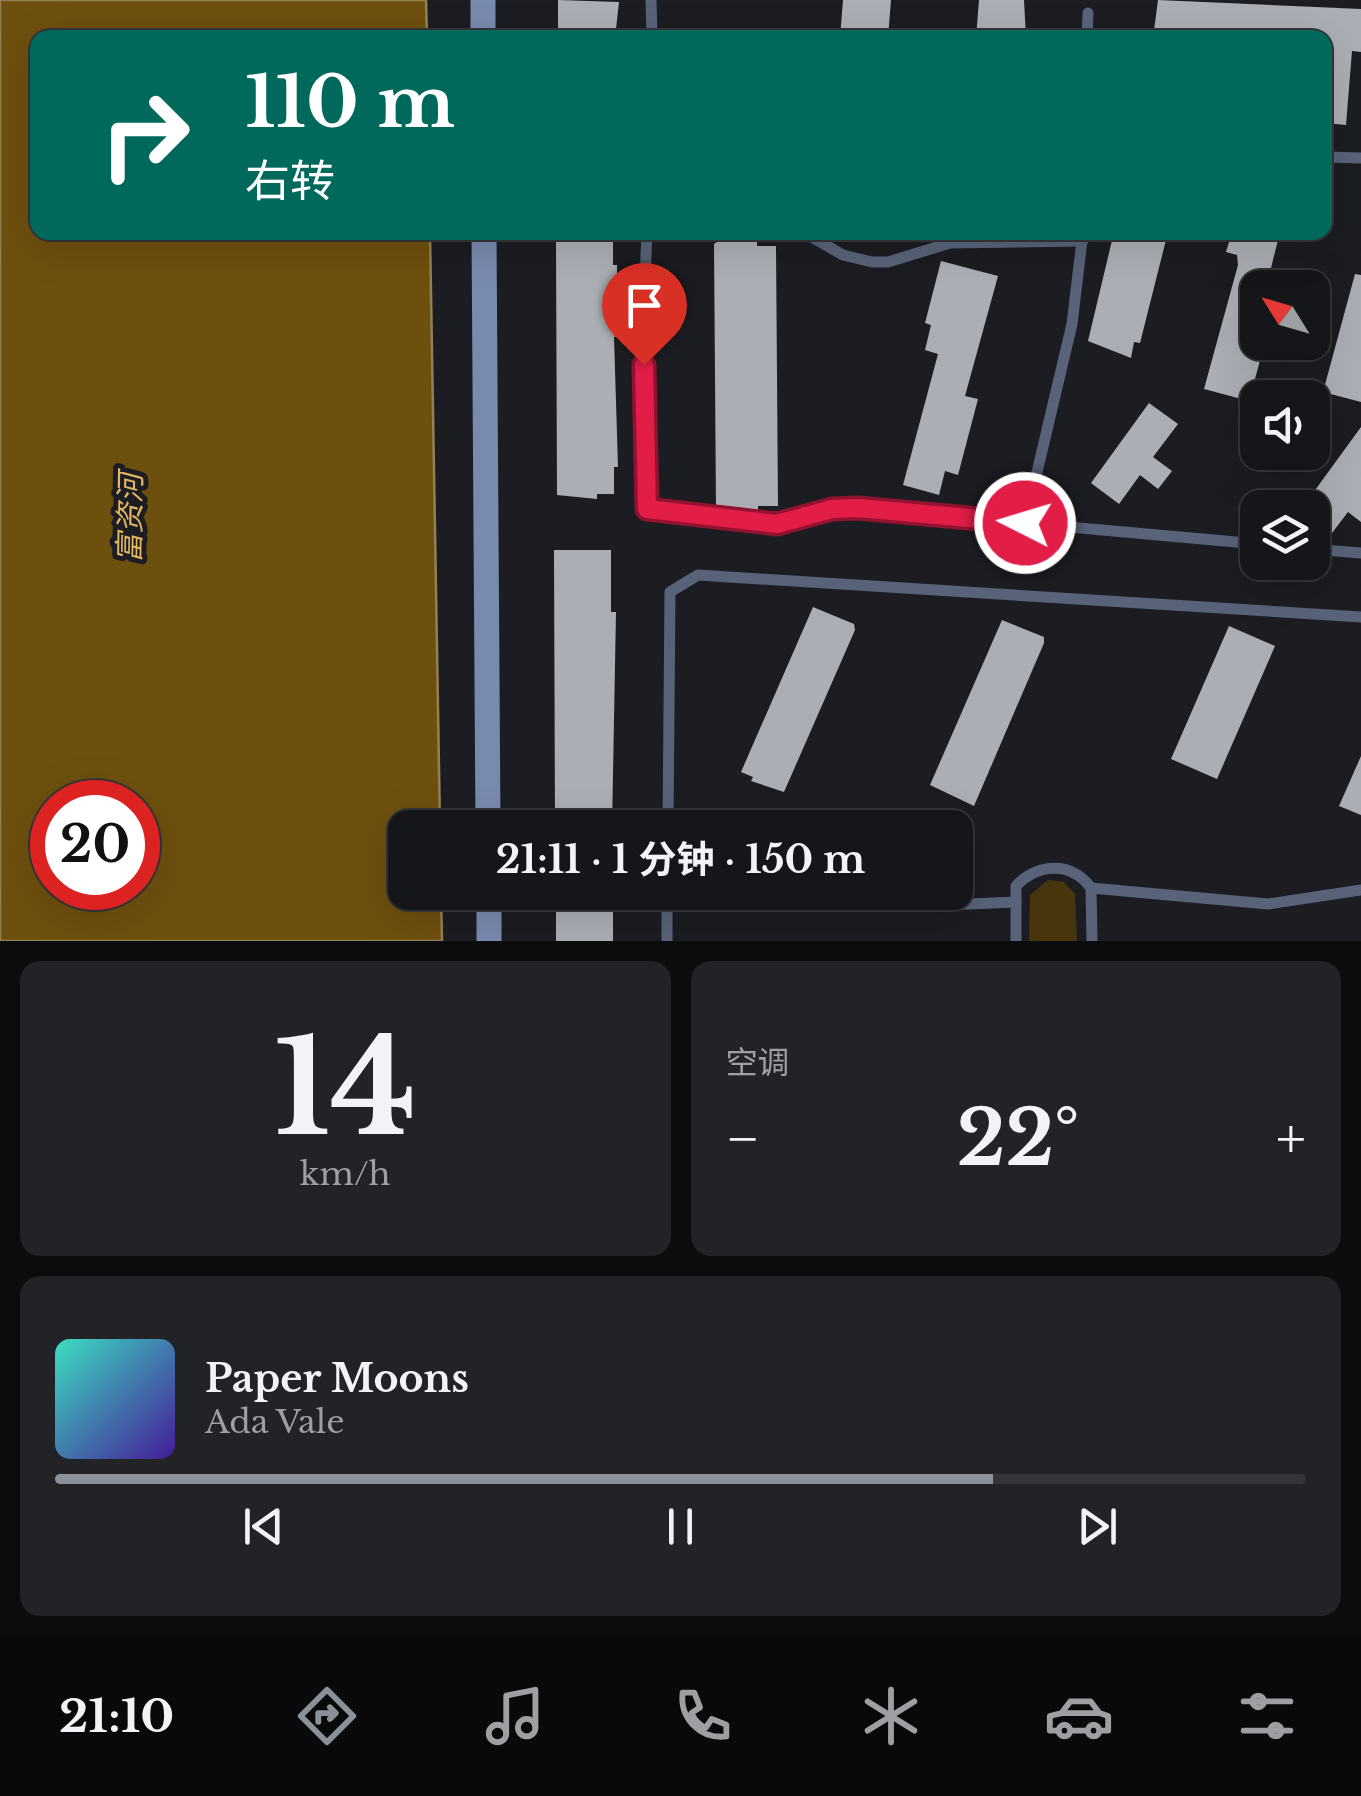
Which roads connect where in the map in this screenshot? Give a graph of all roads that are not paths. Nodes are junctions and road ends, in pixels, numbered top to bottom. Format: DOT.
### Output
graph roads {
  1 [pos="484,0"];
  2 [pos="651,0"];
  3 [pos="1088,12"];
  4 [pos="483,30"];
  5 [pos="652,30"];
  6 [pos="1087,30"];
  7 [pos="1332,157"];
  8 [pos="1361,158"];
  9 [pos="484,240"];
  10 [pos="644,240"];
  11 [pos="817,240"];
  12 [pos="1026,240"];
  13 [pos="1083,240"];
  14 [pos="1025,523"];
  15 [pos="1240,542"];
  16 [pos="1330,549"];
  17 [pos="1361,552"];
  18 [pos="1361,617"];
  19 [pos="488,810"];
  20 [pos="668,810"];
  21 [pos="1092,888"];
  22 [pos="1361,890"];
  23 [pos="1016,902"];
  24 [pos="973,904"];
  25 [pos="489,910"];
  26 [pos="667,910"];
  27 [pos="489,941"];
  28 [pos="667,941"];
  29 [pos="1016,941"];
  30 [pos="1092,941"];
  1 -- 4 [label="street"];
  2 -- 5 [label="lane"];
  3 -- 6 [label="lane"];
  7 -- 8 [label="lane"];
  9 -- 19 [label="street"];
  10 -- 14 [label="lane"];
  11 -- 12 [label="lane"];
  13 -- 14 [label="lane"];
  14 -- 15 [label="lane"];
  16 -- 17 [label="lane"];
  18 -- 20 [label="lane"];
  21 -- 22 [label="lane"];
  21 -- 23 [label="lane"];
  21 -- 30 [label="lane"];
  23 -- 24 [label="lane"];
  23 -- 29 [label="lane"];
  25 -- 27 [label="street"];
  26 -- 28 [label="lane"];
}
